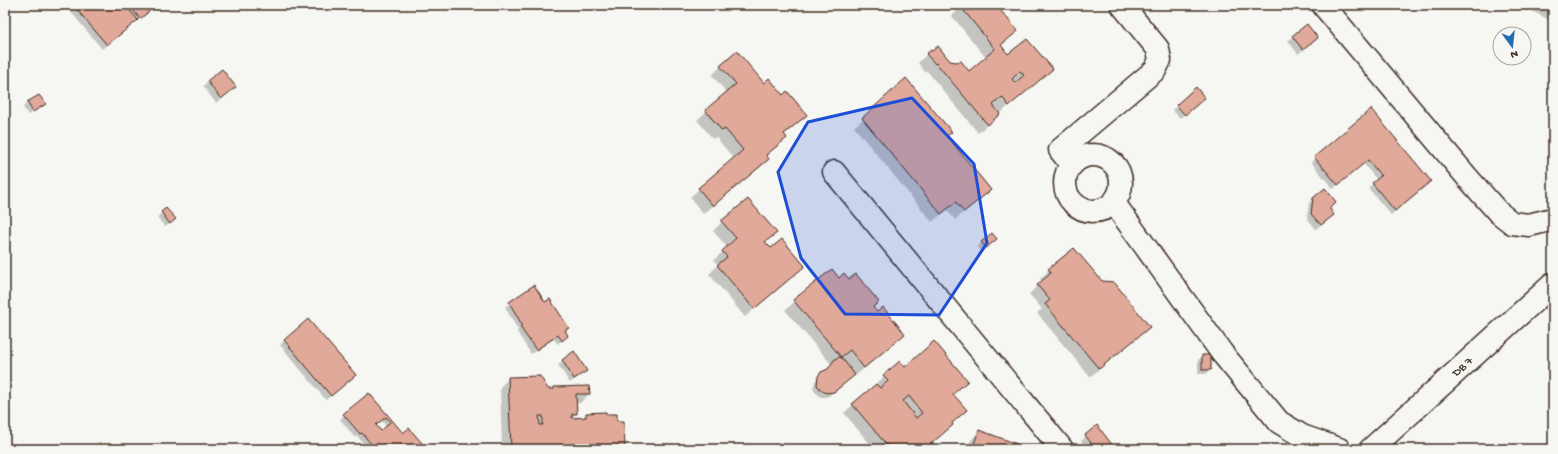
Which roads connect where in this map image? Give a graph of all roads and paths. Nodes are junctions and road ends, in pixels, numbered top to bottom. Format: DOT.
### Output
graph roads {
  1 [pos="1122,5"];
  2 [pos="1323,5"];
  3 [pos="1071,164"];
  4 [pos="834,172"];
  5 [pos="1114,203"];
  6 [pos="1553,219"];
  7 [pos="1553,284"];
  8 [pos="1062,449"];
  9 [pos="1338,449"];
  10 [pos="1371,449"];
  1 -- 3 [label="street"];
  2 -- 6 [label="street"];
  3 -- 5 [label="street"];
  3 -- 5 [label="street"];
  4 -- 8 [label="street"];
  5 -- 9 [label="street"];
  7 -- 10 [label="street, DB 7"];
}
